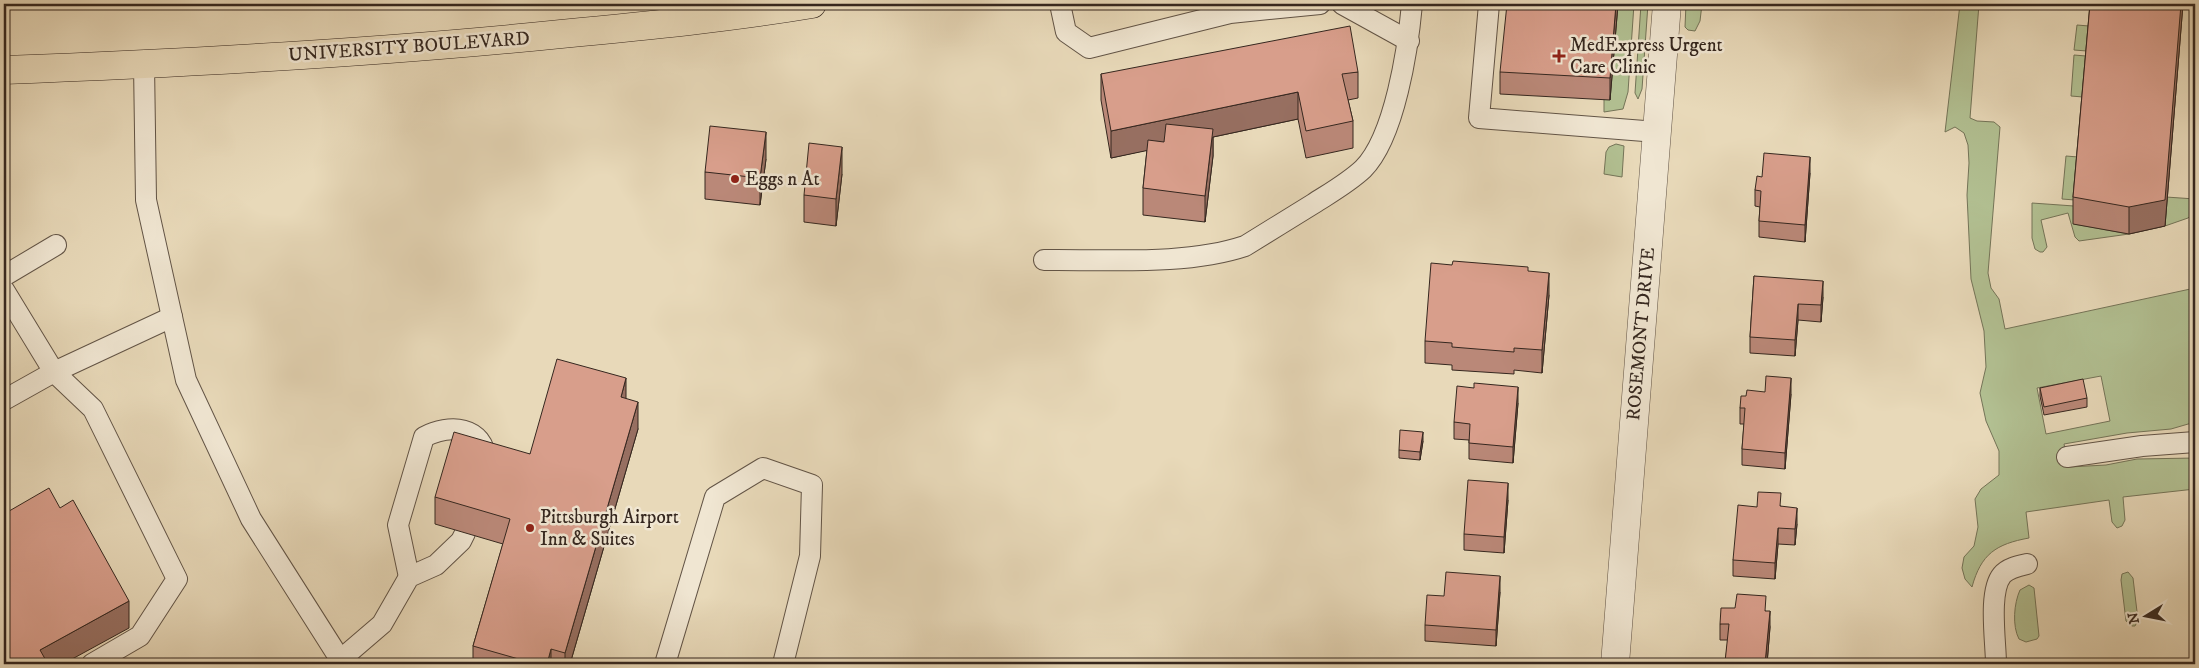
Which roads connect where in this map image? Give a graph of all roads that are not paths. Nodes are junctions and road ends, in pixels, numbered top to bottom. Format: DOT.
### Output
graph roads {
  1 [pos="812,4"];
  2 [pos="1060,4"];
  3 [pos="1320,4"];
  4 [pos="1342,4"];
  5 [pos="1412,4"];
  6 [pos="1489,4"];
  7 [pos="1667,4"];
  8 [pos="1409,41"];
  9 [pos="144,64"];
  10 [pos="4,70"];
  11 [pos="1657,132"];
  12 [pos="56,246"];
  13 [pos="1044,260"];
  14 [pos="4,276"];
  15 [pos="4,290"];
  16 [pos="172,317"];
  17 [pos="54,372"];
  18 [pos="4,400"];
  19 [pos="2195,442"];
  20 [pos="2067,457"];
  21 [pos="486,468"];
  22 [pos="465,533"];
  23 [pos="2027,564"];
  24 [pos="409,577"];
  25 [pos="341,662"];
  26 [pos="92,664"];
  27 [pos="665,664"];
  28 [pos="783,664"];
  29 [pos="1615,664"];
  30 [pos="1996,664"];
  1 -- 9 [label="main road, UNIVERSITY BOULEVARD"];
  2 -- 3 [label="lane"];
  4 -- 8 [label="lane"];
  5 -- 8 [label="lane"];
  6 -- 11 [label="lane"];
  7 -- 11 [label="street, ROSEMONT DRIVE"];
  8 -- 13 [label="lane"];
  9 -- 10 [label="main road, UNIVERSITY BOULEVARD"];
  9 -- 16 [label="lane"];
  11 -- 29 [label="street, ROSEMONT DRIVE"];
  12 -- 14 [label="lane"];
  15 -- 17 [label="lane"];
  16 -- 17 [label="lane"];
  16 -- 25 [label="lane"];
  17 -- 18 [label="lane"];
  17 -- 26 [label="lane"];
  19 -- 20 [label="lane"];
  21 -- 24 [label="lane"];
  22 -- 24 [label="lane"];
  23 -- 30 [label="lane"];
  24 -- 25 [label="lane"];
  27 -- 28 [label="lane"];
}
